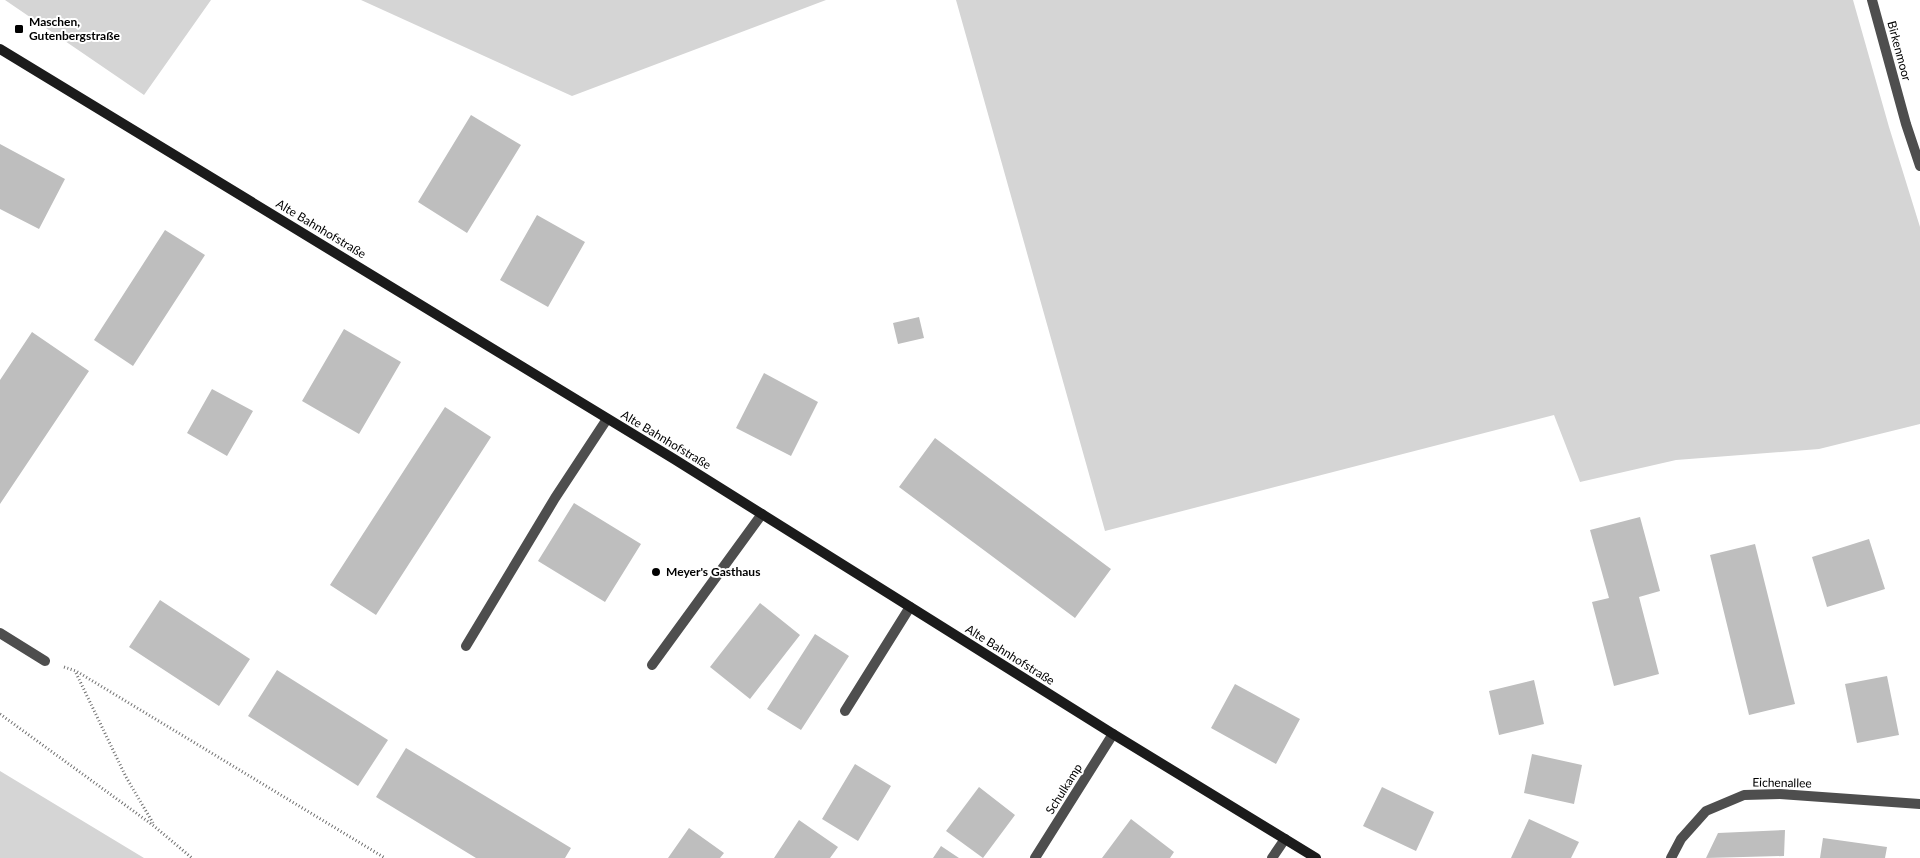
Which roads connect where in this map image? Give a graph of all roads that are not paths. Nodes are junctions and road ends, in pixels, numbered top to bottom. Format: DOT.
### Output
graph roads {
  1 [pos="1872,0"];
  2 [pos="0,49"];
  3 [pos="1920,166"];
  4 [pos="607,419"];
  5 [pos="762,514"];
  6 [pos="910,607"];
  7 [pos="0,633"];
  8 [pos="466,646"];
  9 [pos="45,661"];
  10 [pos="652,665"];
  11 [pos="844,711"];
  12 [pos="1113,734"];
  13 [pos="1920,804"];
  14 [pos="1285,839"];
  15 [pos="1035,858"];
  16 [pos="1272,858"];
  17 [pos="1316,858"];
  18 [pos="1671,858"];
  1 -- 3 [label="street, Birkenmoor"];
  2 -- 4 [label="street, Alte Bahnhofstraße"];
  4 -- 5 [label="street, Alte Bahnhofstraße"];
  4 -- 8 [label="street"];
  5 -- 6 [label="street, Alte Bahnhofstraße"];
  5 -- 10 [label="street"];
  6 -- 11 [label="street"];
  6 -- 12 [label="street, Alte Bahnhofstraße"];
  7 -- 9 [label="street"];
  12 -- 14 [label="street, Alte Bahnhofstraße"];
  12 -- 15 [label="street, Schulkamp"];
  13 -- 18 [label="street, Eichenallee"];
  14 -- 16 [label="street"];
  14 -- 17 [label="street, Alte Bahnhofstraße"];
}
